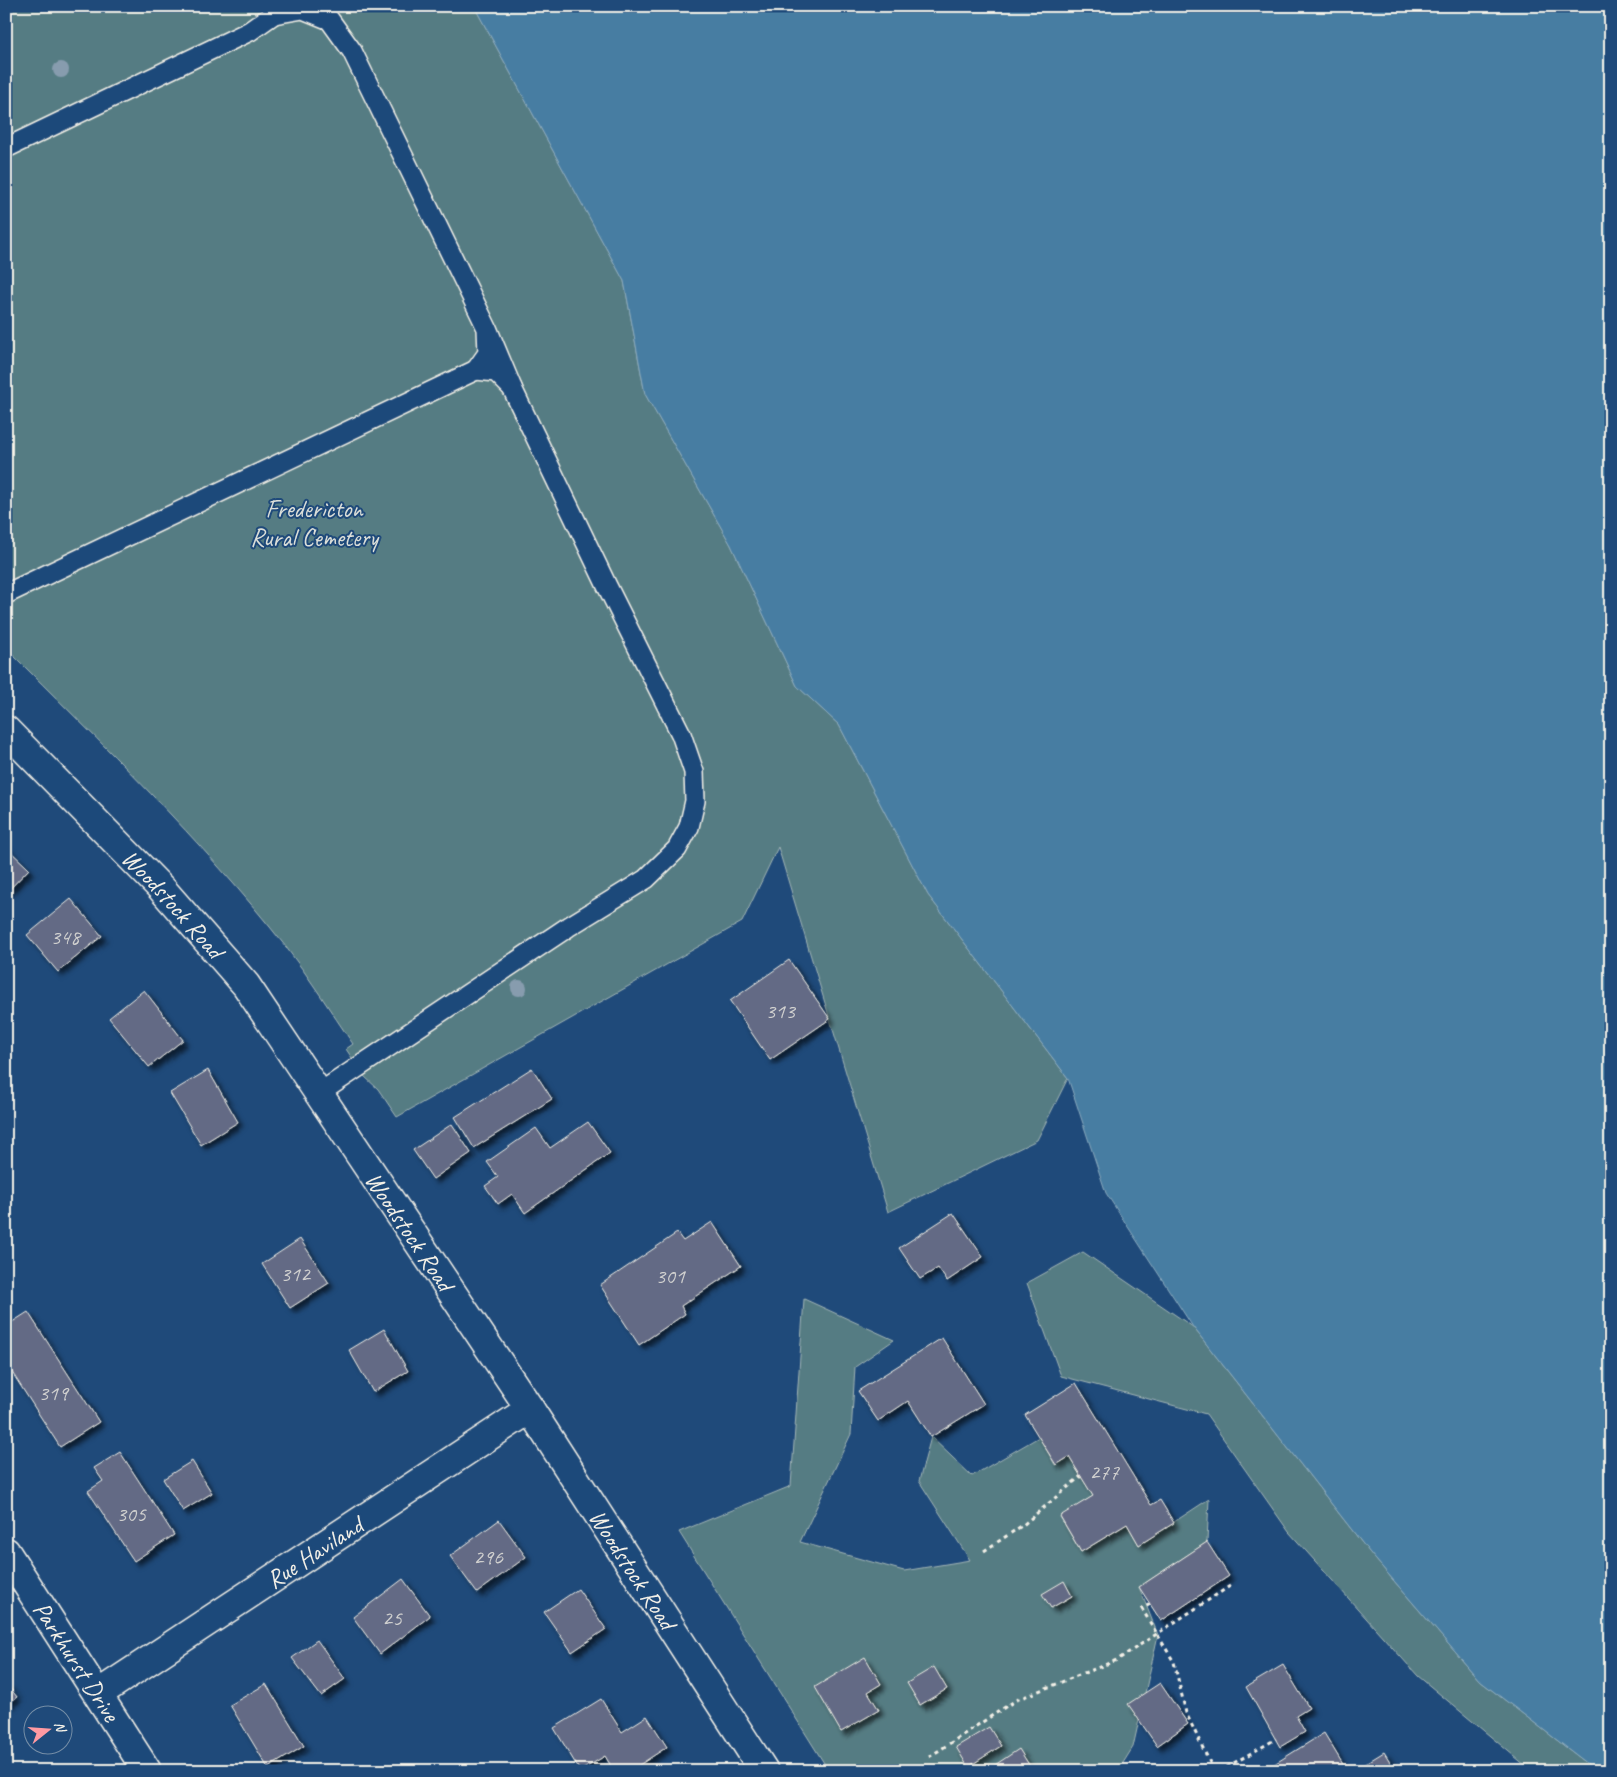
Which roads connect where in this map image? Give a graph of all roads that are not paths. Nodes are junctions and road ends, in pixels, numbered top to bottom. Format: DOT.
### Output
graph roads {
  1 [pos="277,10"];
  2 [pos="322,13"];
  3 [pos="6,148"];
  4 [pos="487,328"];
  5 [pos="476,370"];
  6 [pos="512,388"];
  7 [pos="10,589"];
  8 [pos="6,730"];
  9 [pos="318,1094"];
  10 [pos="530,1409"];
  11 [pos="7,1553"];
  12 [pos="98,1694"];
  13 [pos="147,1771"];
  14 [pos="764,1771"];
  1 -- 2 [label="lane"];
  1 -- 3 [label="lane"];
  2 -- 4 [label="lane"];
  4 -- 5 [label="lane"];
  4 -- 6 [label="lane"];
  5 -- 6 [label="lane"];
  5 -- 7 [label="lane"];
  6 -- 9 [label="lane"];
  8 -- 9 [label="main road, Woodstock Road"];
  9 -- 10 [label="main road, Woodstock Road"];
  10 -- 12 [label="main road, Rue Haviland"];
  10 -- 14 [label="main road, Woodstock Road"];
  11 -- 12 [label="main road, Parkhurst Drive"];
  12 -- 13 [label="main road, Parkhurst Drive"];
}
